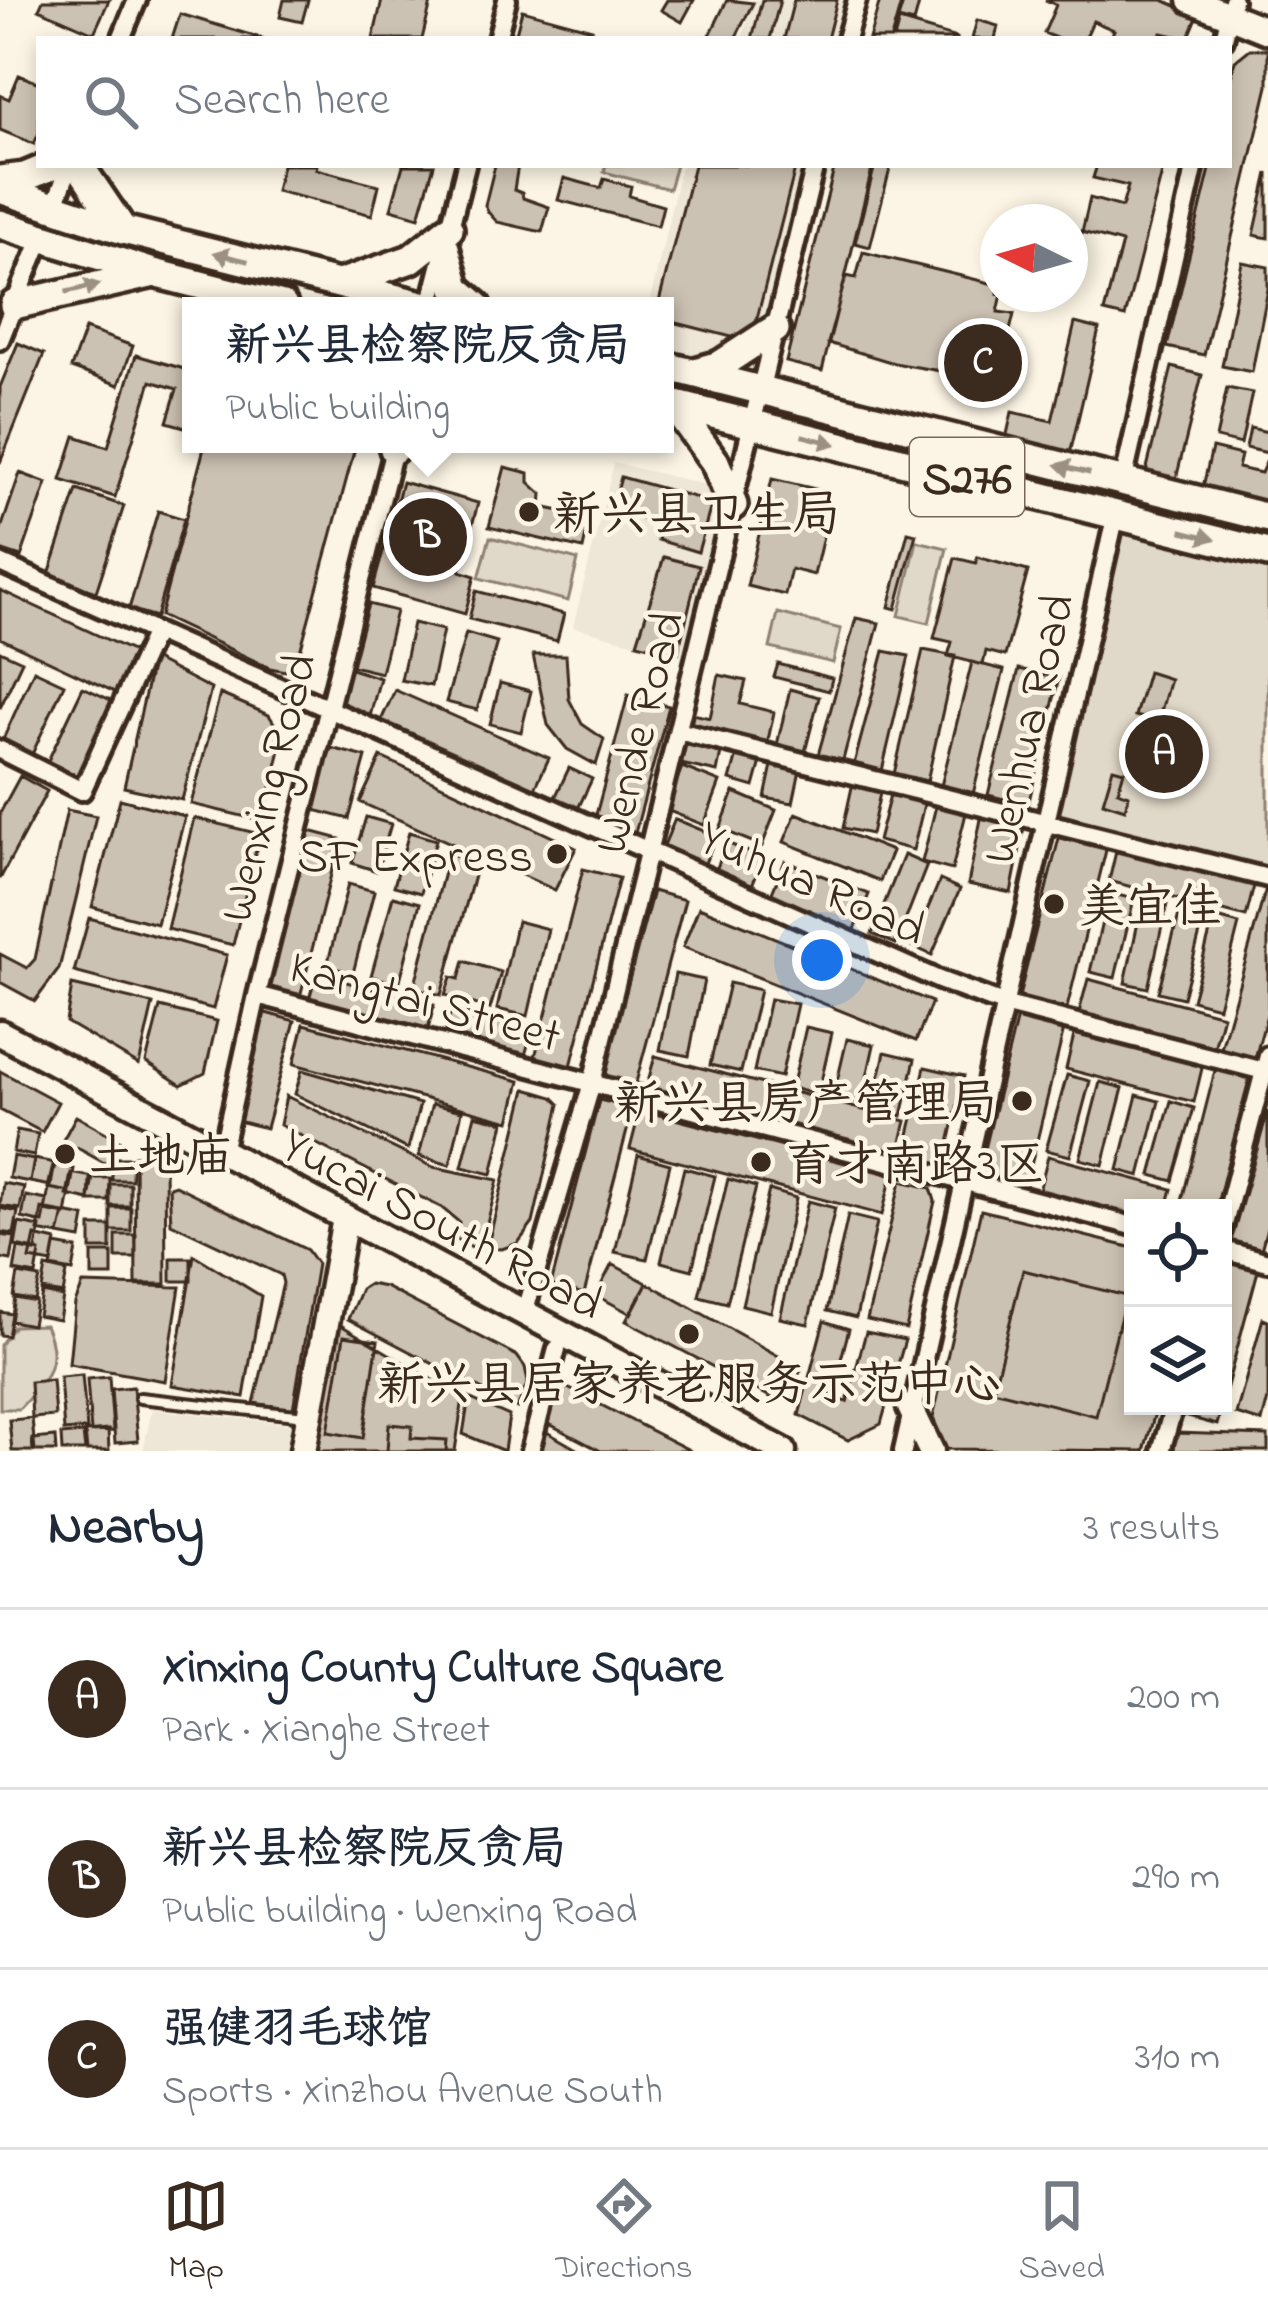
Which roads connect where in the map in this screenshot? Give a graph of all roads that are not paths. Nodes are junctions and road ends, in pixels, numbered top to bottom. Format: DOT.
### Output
graph roads {
  1 [pos="137,0"];
  2 [pos="507,0"];
  3 [pos="856,0"];
  4 [pos="1191,0"];
  5 [pos="1229,18"];
  6 [pos="1268,32"];
  7 [pos="122,36"];
  8 [pos="498,36"];
  9 [pos="847,36"];
  10 [pos="47,168"];
  11 [pos="74,168"];
  12 [pos="77,168"];
  13 [pos="465,168"];
  14 [pos="814,168"];
  15 [pos="1194,168"];
  16 [pos="0,185"];
  17 [pos="54,207"];
  18 [pos="0,224"];
  19 [pos="123,230"];
  20 [pos="447,238"];
  21 [pos="41,239"];
  22 [pos="154,274"];
  23 [pos="339,284"];
  24 [pos="247,297"];
  25 [pos="392,297"];
  26 [pos="431,297"];
  27 [pos="467,297"];
  28 [pos="5,316"];
  29 [pos="775,329"];
  30 [pos="678,370"];
  31 [pos="760,390"];
  32 [pos="674,404"];
  33 [pos="674,409"];
  34 [pos="752,424"];
  35 [pos="392,453"];
  36 [pos="1123,482"];
  37 [pos="733,505"];
  38 [pos="1116,514"];
  39 [pos="1268,518"];
  40 [pos="1268,553"];
  41 [pos="0,563"];
  42 [pos="155,632"];
  43 [pos="329,709"];
  44 [pos="678,731"];
  45 [pos="0,750"];
  46 [pos="1044,825"];
  47 [pos="649,851"];
  48 [pos="1268,878"];
  49 [pos="257,994"];
  50 [pos="1003,1004"];
  51 [pos="0,1033"];
  52 [pos="0,1050"];
  53 [pos="1267,1067"];
  54 [pos="592,1083"];
  55 [pos="222,1152"];
  56 [pos="962,1181"];
  57 [pos="1231,1199"];
  58 [pos="1124,1224"];
  59 [pos="343,1226"];
  60 [pos="1232,1252"];
  61 [pos="1268,1262"];
  62 [pos="524,1314"];
  63 [pos="557,1349"];
  64 [pos="140,1398"];
  65 [pos="910,1407"];
  66 [pos="1171,1415"];
  67 [pos="310,1416"];
  68 [pos="303,1451"];
  69 [pos="530,1451"];
  70 [pos="748,1451"];
  71 [pos="783,1451"];
  72 [pos="903,1451"];
  73 [pos="931,1451"];
  74 [pos="1161,1451"];
  1 -- 7 [label="street"];
  2 -- 8 [label="street"];
  3 -- 9 [label="street"];
  4 -- 5 [label="street"];
  5 -- 6 [label="street"];
  10 -- 16 [label="main road"];
  11 -- 17 [label="street"];
  12 -- 19 [label="main road"];
  13 -- 20 [label="street"];
  14 -- 29 [label="street, Wende Road"];
  15 -- 36 [label="street"];
  16 -- 17 [label="main road"];
  17 -- 19 [label="main road"];
  18 -- 21 [label="main road"];
  23 -- 19 [label="main road, one-way"];
  20 -- 23 [label="main road"];
  20 -- 26 [label="street"];
  20 -- 27 [label="main road"];
  21 -- 22 [label="main road"];
  21 -- 28 [label="street"];
  22 -- 24 [label="main road"];
  28 -- 22 [label="main road, one-way"];
  23 -- 25 [label="main road"];
  29 -- 30 [label="main road"];
  29 -- 31 [label="street, Wende Road"];
  30 -- 31 [label="main road, S276"];
  31 -- 34 [label="street, Wende Road"];
  36 -- 31 [label="main road, S276, one-way"];
  32 -- 34 [label="main road, S276"];
  33 -- 37 [label="main road"];
  34 -- 37 [label="street, Wende Road"];
  34 -- 38 [label="main road, S276, one-way"];
  35 -- 43 [label="street, Wenxing Road"];
  36 -- 39 [label="main road, S276"];
  37 -- 44 [label="street, Wende Road"];
  38 -- 40 [label="main road, S276, one-way"];
  38 -- 46 [label="street, Wenhua Road"];
  41 -- 42 [label="street, Yuhua Road"];
  42 -- 43 [label="street, Yuhua Road"];
  42 -- 45 [label="street"];
  43 -- 47 [label="street, Yuhua Road"];
  43 -- 49 [label="street, Wenxing Road"];
  44 -- 46 [label="street"];
  44 -- 47 [label="street, Wende Road"];
  46 -- 48 [label="street"];
  46 -- 50 [label="street, Wenhua Road"];
  47 -- 50 [label="street, Yuhua Road"];
  47 -- 54 [label="street, Wende Road"];
  49 -- 54 [label="street, Kangtai Street"];
  49 -- 55 [label="street, Wenxing Road"];
  50 -- 53 [label="street, Yuhua Road"];
  50 -- 56 [label="street, Wenhua Road"];
  51 -- 55 [label="street, Yucai South Road"];
  52 -- 59 [label="street, Yucai South Road"];
  53 -- 57 [label="street"];
  54 -- 56 [label="street, Kangtai Street"];
  54 -- 62 [label="street, Wende Road"];
  55 -- 59 [label="street, Yucai South Road"];
  56 -- 58 [label="street, Kangtai Street"];
  56 -- 65 [label="street, Wenhua Road"];
  59 -- 62 [label="street, Yucai South Road"];
  59 -- 63 [label="street, Yucai South Road"];
  59 -- 67 [label="street"];
  60 -- 61 [label="street"];
  62 -- 71 [label="street, Yucai South Road"];
  63 -- 69 [label="street"];
  63 -- 70 [label="street, Yucai South Road"];
  64 -- 67 [label="lane"];
  65 -- 72 [label="street, Wenhua Road"];
  65 -- 73 [label="street"];
  66 -- 74 [label="street"];
  67 -- 68 [label="street"];
}
